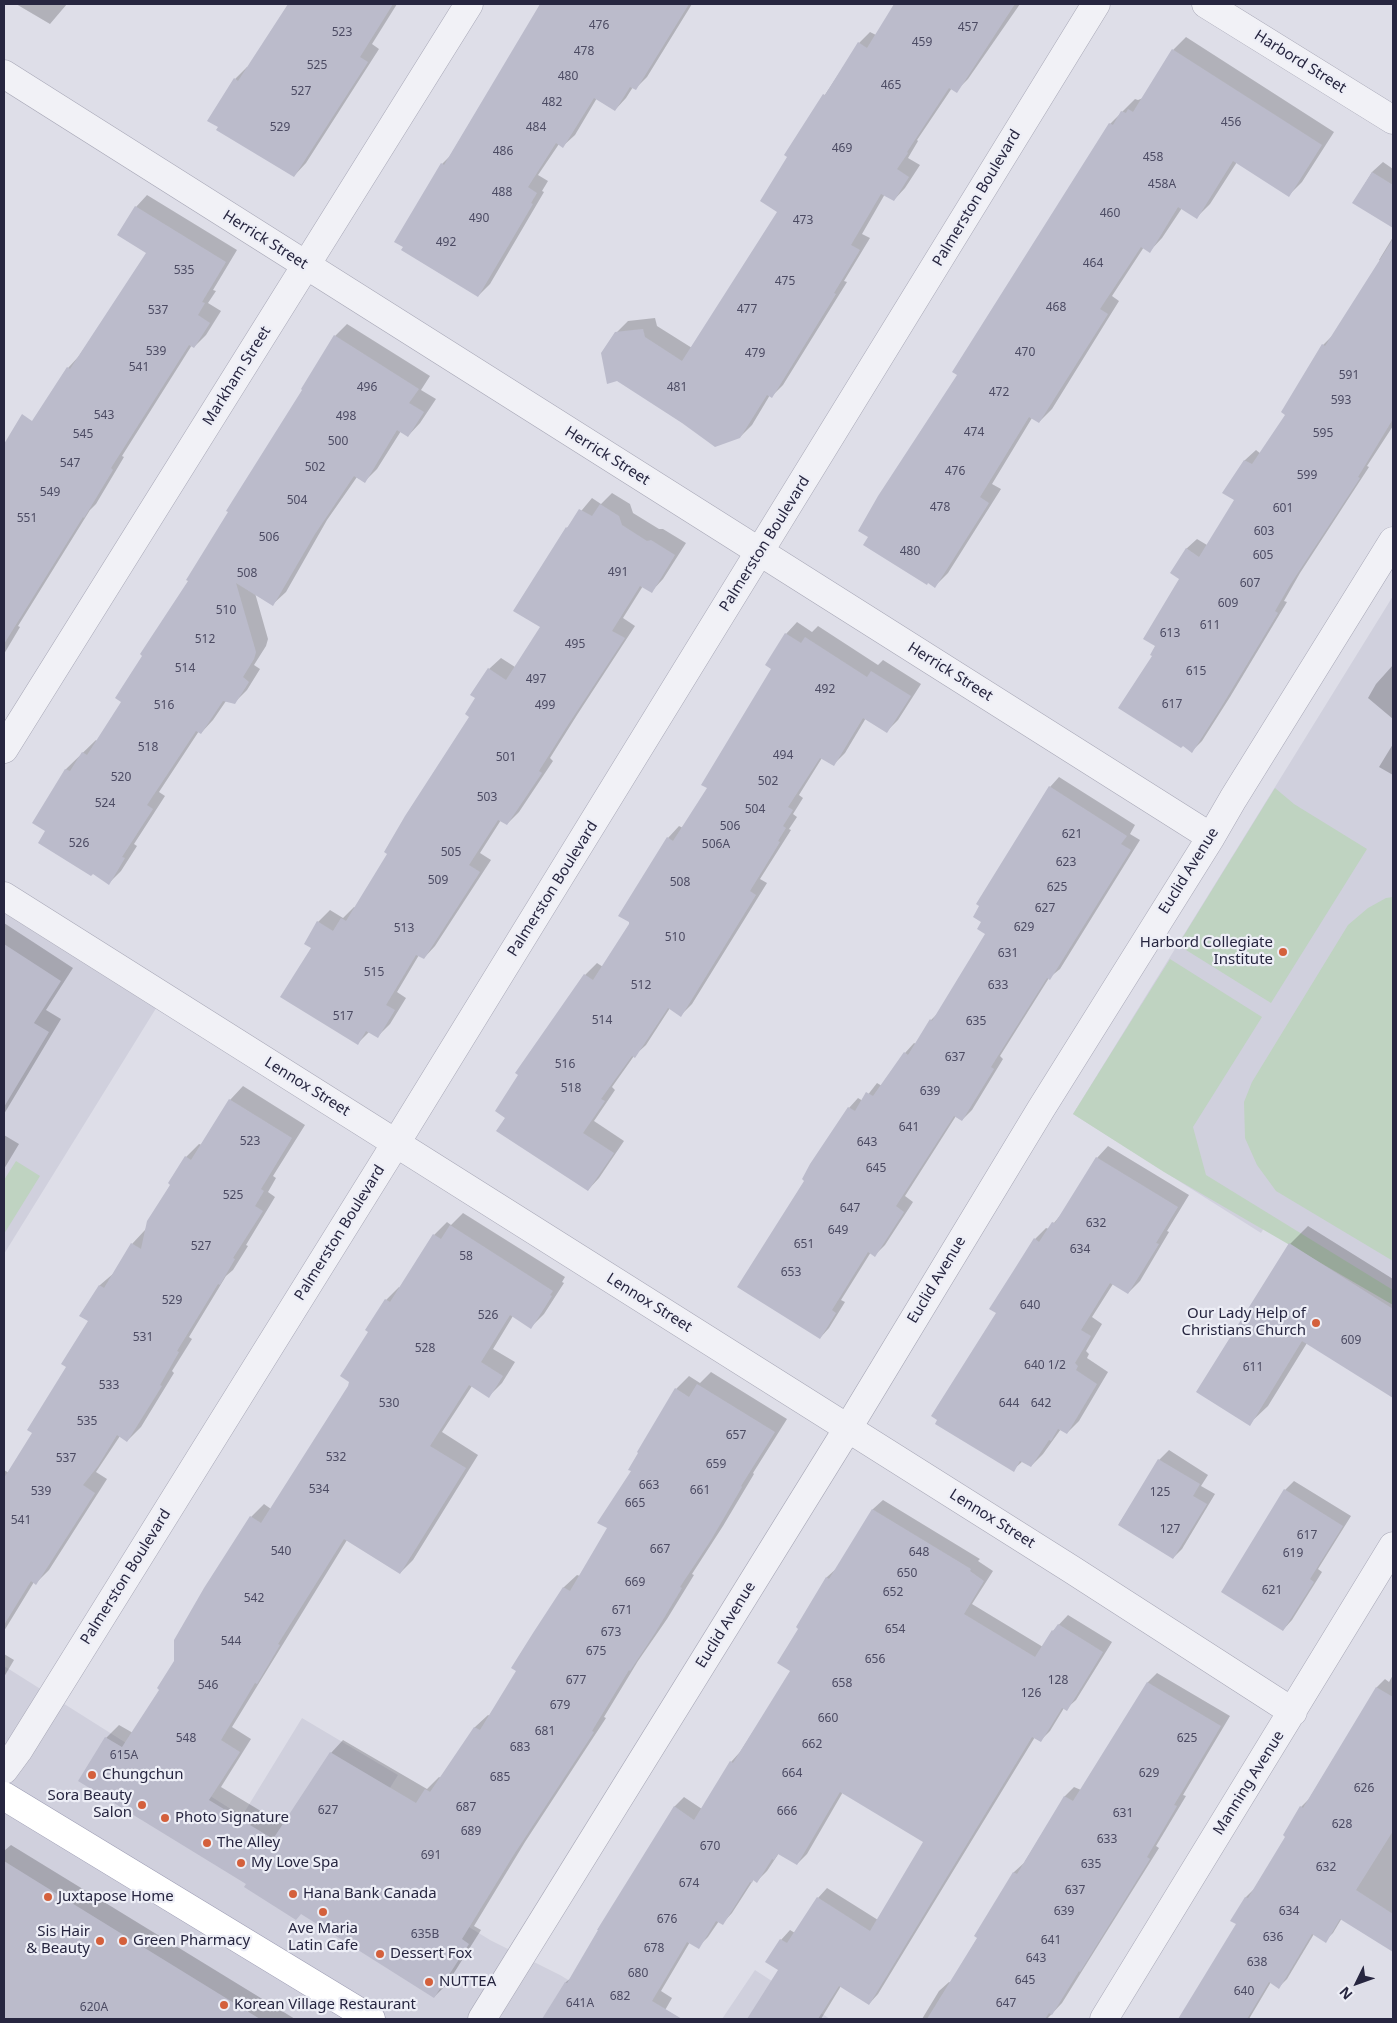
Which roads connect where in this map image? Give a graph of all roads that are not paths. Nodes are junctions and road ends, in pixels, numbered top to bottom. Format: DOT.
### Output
graph roads {
  1 [pos="469,4"];
  2 [pos="1096,4"];
  3 [pos="1206,4"];
  4 [pos="4,74"];
  5 [pos="1393,120"];
  6 [pos="306,266"];
  7 [pos="1393,541"];
  8 [pos="760,552"];
  9 [pos="4,749"];
  10 [pos="1211,837"];
  11 [pos="4,896"];
  12 [pos="396,1143"];
  13 [pos="848,1428"];
  14 [pos="1393,1546"];
  15 [pos="1293,1712"];
  16 [pos="4,1770"];
  17 [pos="4,1796"];
  18 [pos="371,2019"];
  19 [pos="482,2019"];
  20 [pos="1104,2019"];
  1 -- 6 [label="street, Markham Street"];
  2 -- 8 [label="street, Palmerston Boulevard"];
  3 -- 5 [label="street, Harbord Street"];
  4 -- 6 [label="street, Herrick Street"];
  6 -- 8 [label="street, Herrick Street"];
  6 -- 9 [label="street, Markham Street"];
  7 -- 10 [label="street, Euclid Avenue"];
  8 -- 10 [label="street, Herrick Street"];
  8 -- 12 [label="street, Palmerston Boulevard"];
  10 -- 13 [label="street, Euclid Avenue"];
  11 -- 12 [label="street, Lennox Street"];
  12 -- 13 [label="street, Lennox Street"];
  12 -- 16 [label="street, Palmerston Boulevard"];
  13 -- 15 [label="street, Lennox Street"];
  13 -- 19 [label="street, Euclid Avenue"];
  14 -- 15 [label="street, Manning Avenue"];
  15 -- 20 [label="street, Manning Avenue"];
  17 -- 18 [label="main road"];
}
